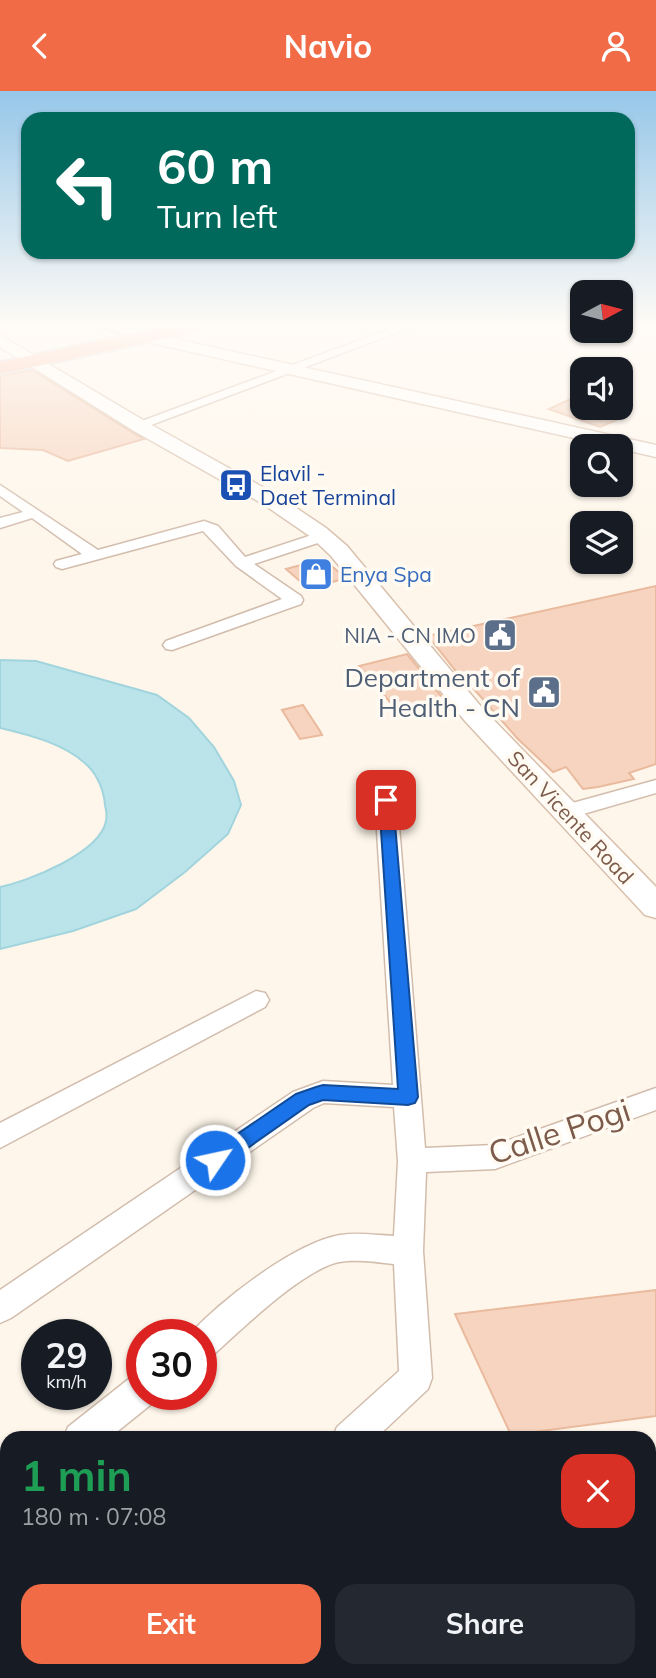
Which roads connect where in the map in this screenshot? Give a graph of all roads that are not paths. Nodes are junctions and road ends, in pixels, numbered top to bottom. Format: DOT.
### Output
graph roads {
  1 [pos="99,401"];
  2 [pos="204,401"];
  3 [pos="430,401"];
  4 [pos="138,425"];
  5 [pos="656,451"];
  6 [pos="0,489"];
  7 [pos="34,513"];
  8 [pos="0,523"];
  9 [pos="324,536"];
  10 [pos="95,555"];
  11 [pos="242,563"];
  12 [pos="62,564"];
  13 [pos="172,645"];
  14 [pos="656,786"];
  15 [pos="386,800"];
  16 [pos="566,811"];
  17 [pos="656,907"];
  18 [pos="256,1000"];
  19 [pos="408,1097"];
  20 [pos="656,1100"];
  21 [pos="0,1136"];
  22 [pos="412,1161"];
  23 [pos="408,1251"];
  24 [pos="0,1308"];
  25 [pos="217,1331"];
  26 [pos="126,1403"];
  27 [pos="90,1431"];
  28 [pos="358,1431"];
  1 -- 4 [label="main road, San Vicente Road"];
  2 -- 4 [label="street"];
  3 -- 5 [label="main road"];
  4 -- 9 [label="main road, San Vicente Road"];
  6 -- 7 [label="street"];
  7 -- 8 [label="street"];
  7 -- 10 [label="street"];
  9 -- 11 [label="street"];
  9 -- 16 [label="main road, San Vicente Road"];
  10 -- 11 [label="street"];
  10 -- 12 [label="street"];
  11 -- 13 [label="street"];
  14 -- 16 [label="street"];
  15 -- 19 [label="street"];
  16 -- 17 [label="main road, San Vicente Road"];
  18 -- 21 [label="street"];
  19 -- 22 [label="street"];
  19 -- 24 [label="street"];
  20 -- 22 [label="street, Calle Pogi"];
  22 -- 23 [label="street"];
  23 -- 25 [label="street"];
  23 -- 28 [label="street"];
  26 -- 27 [label="street"];
}
